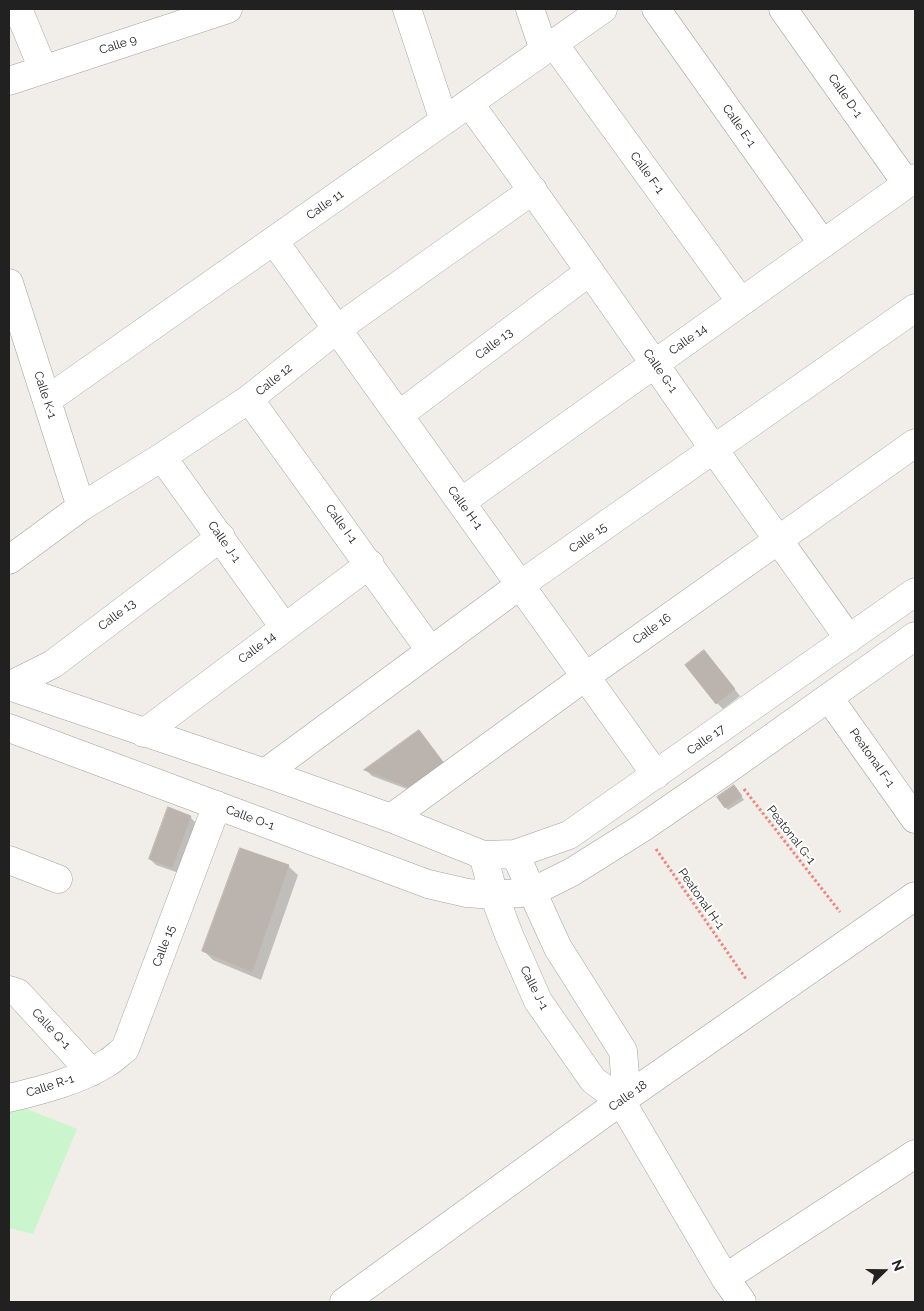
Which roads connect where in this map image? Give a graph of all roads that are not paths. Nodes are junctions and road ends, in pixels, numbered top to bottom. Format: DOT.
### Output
graph roads {
  1 [pos="18,9"];
  2 [pos="228,9"];
  3 [pos="406,9"];
  4 [pos="530,9"];
  5 [pos="604,9"];
  6 [pos="656,9"];
  7 [pos="784,9"];
  8 [pos="161,19"];
  9 [pos="549,47"];
  10 [pos="43,69"];
  11 [pos="9,80"];
  12 [pos="469,103"];
  13 [pos="444,121"];
  14 [pos="911,181"];
  15 [pos="533,190"];
  16 [pos="274,241"];
  17 [pos="823,244"];
  18 [pos="589,272"];
  19 [pos="11,297"];
  20 [pos="741,302"];
  21 [pos="915,308"];
  22 [pos="337,329"];
  23 [pos="655,364"];
  24 [pos="249,399"];
  25 [pos="47,400"];
  26 [pos="399,415"];
  27 [pos="915,442"];
  28 [pos="714,450"];
  29 [pos="162,456"];
  30 [pos="461,502"];
  31 [pos="81,507"];
  32 [pos="220,537"];
  33 [pos="779,539"];
  34 [pos="9,560"];
  35 [pos="370,564"];
  36 [pos="520,585"];
  37 [pos="915,592"];
  38 [pos="284,627"];
  39 [pos="915,636"];
  40 [pos="849,639"];
  41 [pos="430,650"];
  42 [pos="586,677"];
  43 [pos="9,686"];
  44 [pos="829,698"];
  45 [pos="9,728"];
  46 [pos="144,733"];
  47 [pos="265,773"];
  48 [pos="656,775"];
  49 [pos="217,805"];
  50 [pos="392,818"];
  51 [pos="915,819"];
  52 [pos="515,854"];
  53 [pos="483,855"];
  54 [pos="9,860"];
  55 [pos="58,878"];
  56 [pos="532,892"];
  57 [pos="494,896"];
  58 [pos="915,896"];
  59 [pos="9,990"];
  60 [pos="91,1072"];
  61 [pos="9,1098"];
  62 [pos="621,1101"];
  63 [pos="915,1154"];
  64 [pos="725,1278"];
  65 [pos="344,1302"];
  66 [pos="742,1302"];
  1 -- 10 [label="street"];
  2 -- 8 [label="street, Calle 9"];
  3 -- 13 [label="street"];
  4 -- 9 [label="street, Calle F-1"];
  5 -- 9 [label="street, Calle 11"];
  6 -- 17 [label="street, Calle E-1"];
  7 -- 14 [label="street, Calle D-1"];
  8 -- 10 [label="street, Calle 9"];
  9 -- 12 [label="street, Calle 11"];
  9 -- 20 [label="street, Calle F-1"];
  10 -- 11 [label="street, Calle 9"];
  12 -- 13 [label="street, Calle 11"];
  12 -- 15 [label="street, Calle G-1"];
  13 -- 16 [label="street, Calle 11"];
  14 -- 17 [label="street, Calle 14"];
  15 -- 18 [label="street, Calle G-1"];
  15 -- 22 [label="street, Calle 12"];
  16 -- 22 [label="street, Calle H-1"];
  16 -- 25 [label="street, Calle 11"];
  17 -- 20 [label="street, Calle 14"];
  18 -- 23 [label="street, Calle G-1"];
  18 -- 26 [label="street, Calle 13"];
  19 -- 25 [label="street, Calle K-1"];
  20 -- 23 [label="street, Calle 14"];
  21 -- 28 [label="street, Calle 15"];
  22 -- 24 [label="street, Calle 12"];
  22 -- 26 [label="street, Calle H-1"];
  23 -- 28 [label="street, Calle G-1"];
  23 -- 30 [label="street, Calle 14"];
  24 -- 29 [label="street, Calle 12"];
  24 -- 35 [label="street, Calle I-1"];
  25 -- 31 [label="street, Calle K-1"];
  26 -- 30 [label="street, Calle H-1"];
  27 -- 33 [label="street, Calle 16"];
  28 -- 33 [label="street, Calle G-1"];
  28 -- 36 [label="street, Calle 15"];
  29 -- 31 [label="street, Calle 12"];
  29 -- 32 [label="street, Calle J-1"];
  30 -- 36 [label="street, Calle H-1"];
  31 -- 34 [label="street, Calle 12"];
  32 -- 38 [label="street, Calle J-1"];
  32 -- 43 [label="street, Calle 13"];
  33 -- 40 [label="street, Calle G-1"];
  33 -- 42 [label="street, Calle 16"];
  35 -- 38 [label="street, Calle 14"];
  35 -- 41 [label="street, Calle I-1"];
  36 -- 41 [label="street, Calle 15"];
  36 -- 42 [label="street, Calle H-1"];
  37 -- 40 [label="street, Calle 17"];
  38 -- 46 [label="street, Calle 14"];
  39 -- 44 [label="street"];
  40 -- 48 [label="street, Calle 17"];
  41 -- 47 [label="street, Calle 15"];
  42 -- 48 [label="street, Calle H-1"];
  42 -- 50 [label="street, Calle 16"];
  43 -- 46 [label="street"];
  44 -- 51 [label="street, Peatonal F-1"];
  44 -- 56 [label="street"];
  45 -- 49 [label="street, Calle O-1"];
  46 -- 47 [label="street"];
  47 -- 50 [label="street"];
  48 -- 52 [label="street, Calle 17"];
  49 -- 57 [label="street, Calle O-1"];
  49 -- 60 [label="street, Calle 15"];
  50 -- 53 [label="street"];
  52 -- 53 [label="street, Calle 17"];
  52 -- 56 [label="street"];
  53 -- 57 [label="street, Calle J-1"];
  54 -- 55 [label="street"];
  56 -- 57 [label="street"];
  56 -- 62 [label="street"];
  57 -- 62 [label="street, Calle J-1"];
  58 -- 62 [label="street, Calle 18"];
  59 -- 60 [label="street, Calle Q-1"];
  60 -- 61 [label="street, Calle R-1"];
  62 -- 64 [label="street, Calle J-1"];
  62 -- 65 [label="street, Calle 18"];
  63 -- 64 [label="street"];
  64 -- 66 [label="street, Calle J-1"];
}
